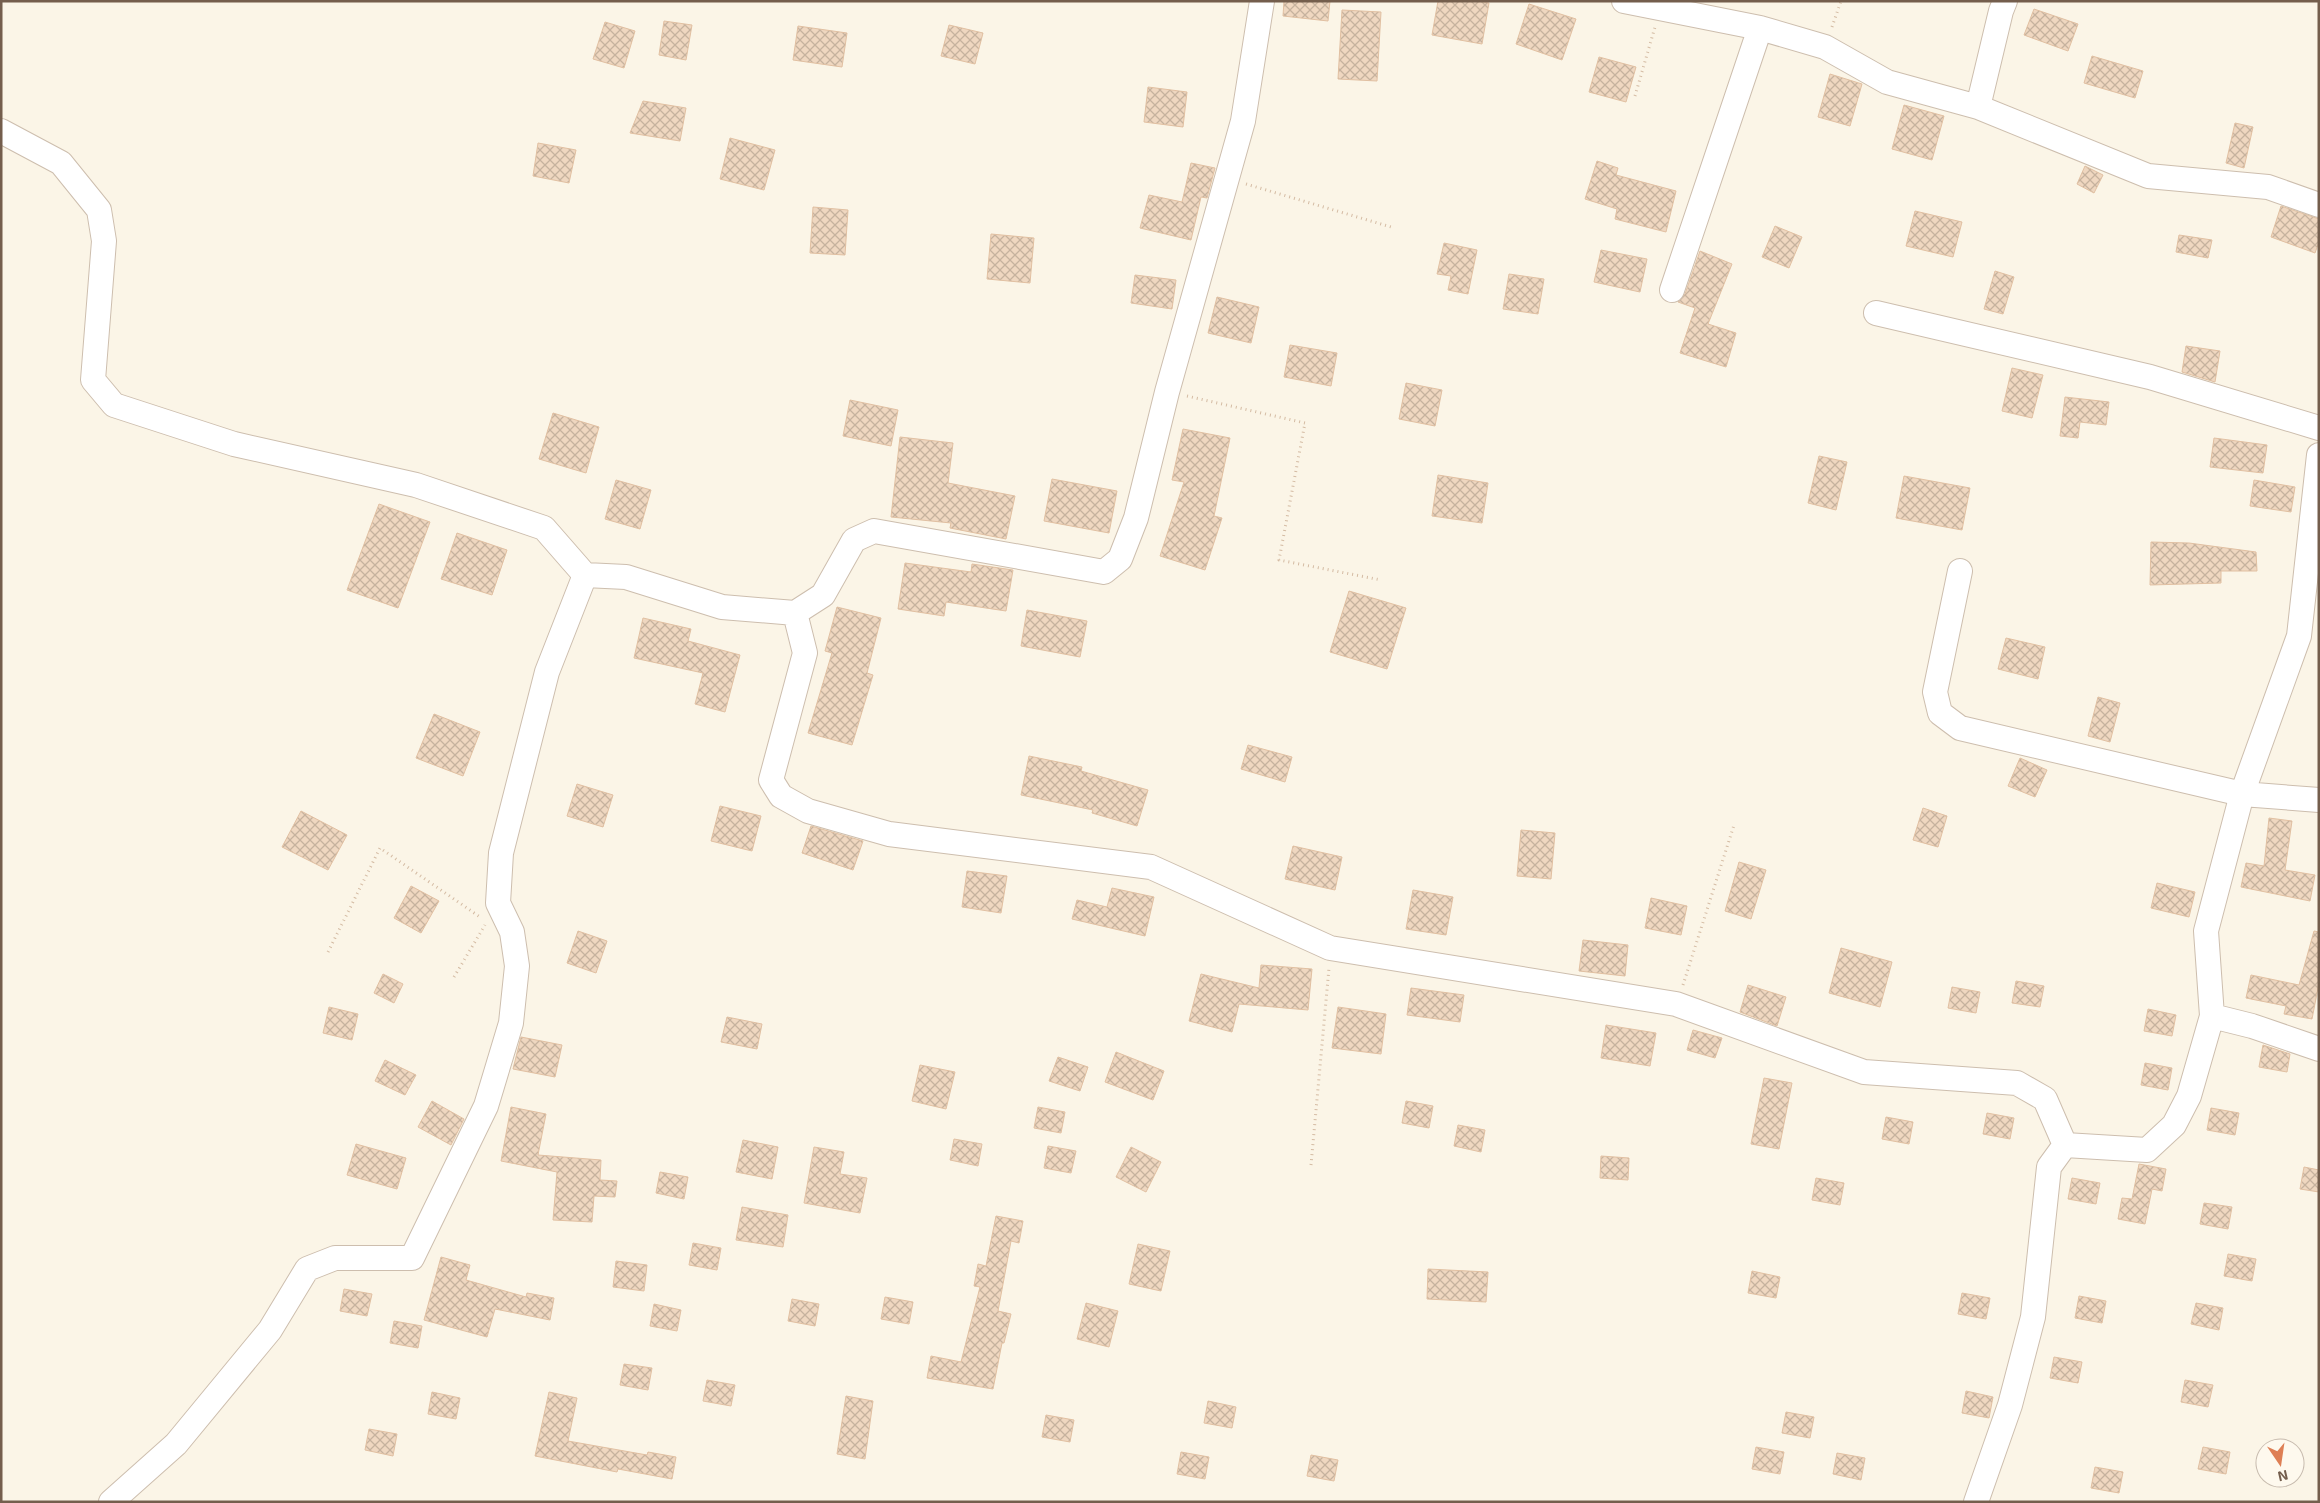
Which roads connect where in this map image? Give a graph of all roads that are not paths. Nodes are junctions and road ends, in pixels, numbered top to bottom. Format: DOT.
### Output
graph roads {
  1 [pos="1262,1"];
  2 [pos="1624,1"];
  3 [pos="2005,1"];
  4 [pos="1760,28"];
  5 [pos="1978,107"];
  6 [pos="1,131"];
  7 [pos="2319,206"];
  8 [pos="1672,290"];
  9 [pos="1876,313"];
  10 [pos="2319,428"];
  11 [pos="2319,455"];
  12 [pos="1960,572"];
  13 [pos="585,575"];
  14 [pos="795,613"];
  15 [pos="2242,794"];
  16 [pos="2319,800"];
  17 [pos="2212,1016"];
  18 [pos="2319,1049"];
  19 [pos="2065,1145"];
  20 [pos="110,1502"];
  21 [pos="1976,1502"];
  1 -- 14 [label="street"];
  2 -- 4 [label="street"];
  3 -- 5 [label="street"];
  4 -- 5 [label="street"];
  4 -- 8 [label="street"];
  5 -- 7 [label="street"];
  6 -- 13 [label="street"];
  9 -- 10 [label="street"];
  11 -- 15 [label="street"];
  12 -- 15 [label="street"];
  13 -- 14 [label="street"];
  13 -- 20 [label="street"];
  14 -- 19 [label="street"];
  15 -- 16 [label="street"];
  15 -- 17 [label="street"];
  17 -- 18 [label="street"];
  17 -- 19 [label="street"];
  19 -- 21 [label="street"];
}
